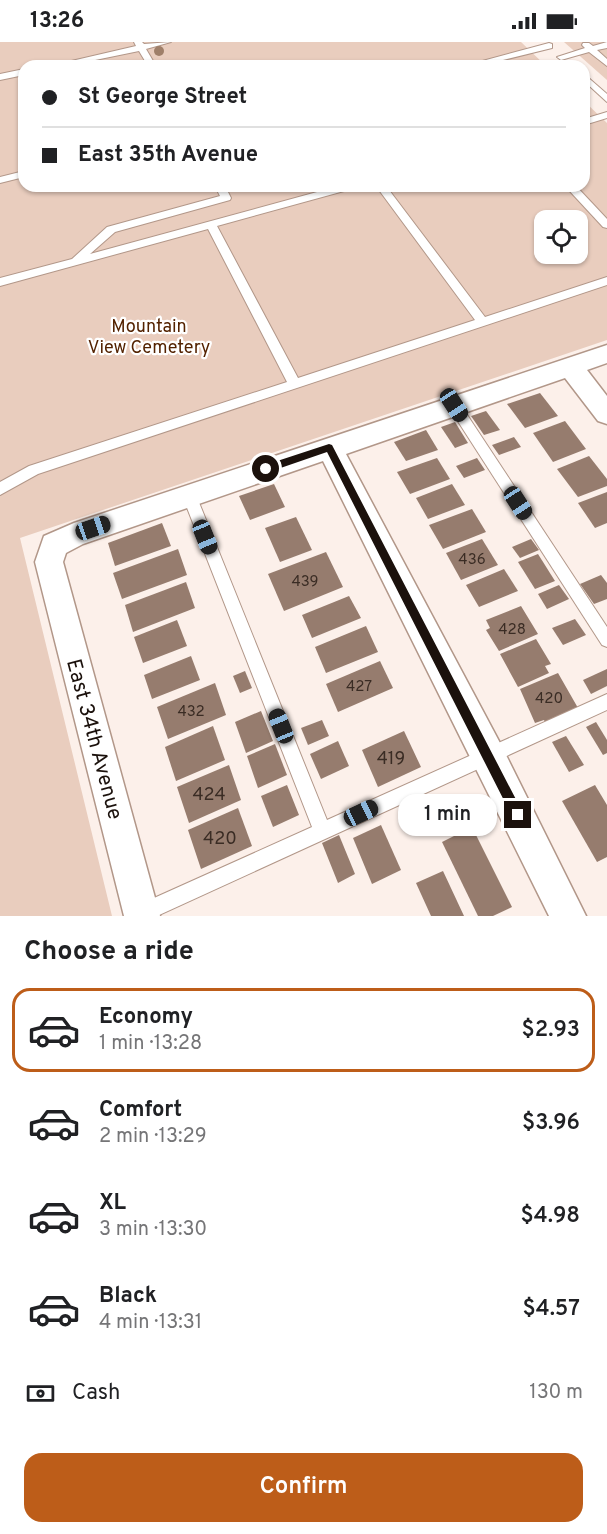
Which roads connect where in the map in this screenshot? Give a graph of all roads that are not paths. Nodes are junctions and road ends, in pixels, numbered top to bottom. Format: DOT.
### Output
graph roads {
  1 [pos="167,42"];
  2 [pos="582,42"];
  3 [pos="547,44"];
  4 [pos="140,45"];
  5 [pos="607,45"];
  6 [pos="591,49"];
  7 [pos="561,57"];
  8 [pos="79,60"];
  9 [pos="149,60"];
  10 [pos="487,60"];
  11 [pos="564,60"];
  12 [pos="607,63"];
  13 [pos="18,73"];
  14 [pos="0,77"];
  15 [pos="590,83"];
  16 [pos="607,99"];
  17 [pos="607,115"];
  18 [pos="590,120"];
  19 [pos="18,176"];
  20 [pos="0,180"];
  21 [pos="223,192"];
  22 [pos="329,192"];
  23 [pos="386,192"];
  24 [pos="576,192"];
  25 [pos="211,224"];
  26 [pos="607,225"];
  27 [pos="73,262"];
  28 [pos="607,281"];
  29 [pos="0,282"];
  30 [pos="483,322"];
  31 [pos="607,354"];
  32 [pos="569,366"];
  33 [pos="294,383"];
  34 [pos="454,405"];
  35 [pos="607,414"];
  36 [pos="329,447"];
  37 [pos="0,489"];
  38 [pos="189,495"];
  39 [pos="607,640"];
  40 [pos="607,702"];
  41 [pos="488,755"];
  42 [pos="322,830"];
  43 [pos="141,915"];
  44 [pos="568,916"];
  1 -- 4 [label="lane"];
  2 -- 6 [label="lane"];
  3 -- 7 [label="lane"];
  3 -- 10 [label="lane"];
  4 -- 8 [label="lane"];
  4 -- 9 [label="lane"];
  5 -- 6 [label="lane"];
  6 -- 7 [label="lane"];
  6 -- 12 [label="lane"];
  7 -- 11 [label="lane"];
  13 -- 14 [label="lane"];
  15 -- 16 [label="lane"];
  17 -- 18 [label="lane"];
  19 -- 20 [label="lane"];
  21 -- 27 [label="lane"];
  22 -- 25 [label="lane"];
  23 -- 30 [label="lane"];
  24 -- 26 [label="lane"];
  25 -- 27 [label="lane"];
  25 -- 33 [label="lane"];
  27 -- 29 [label="lane"];
  28 -- 30 [label="lane"];
  30 -- 33 [label="lane"];
  31 -- 32 [label="street"];
  32 -- 34 [label="street"];
  32 -- 35 [label="street"];
  33 -- 37 [label="lane"];
  34 -- 36 [label="street"];
  34 -- 39 [label="lane"];
  36 -- 38 [label="street"];
  36 -- 41 [label="street"];
  38 -- 42 [label="lane"];
  38 -- 43 [label="street, East 34th Avenue"];
  40 -- 41 [label="lane"];
  41 -- 42 [label="lane"];
  41 -- 44 [label="street"];
  42 -- 43 [label="lane"];
}
